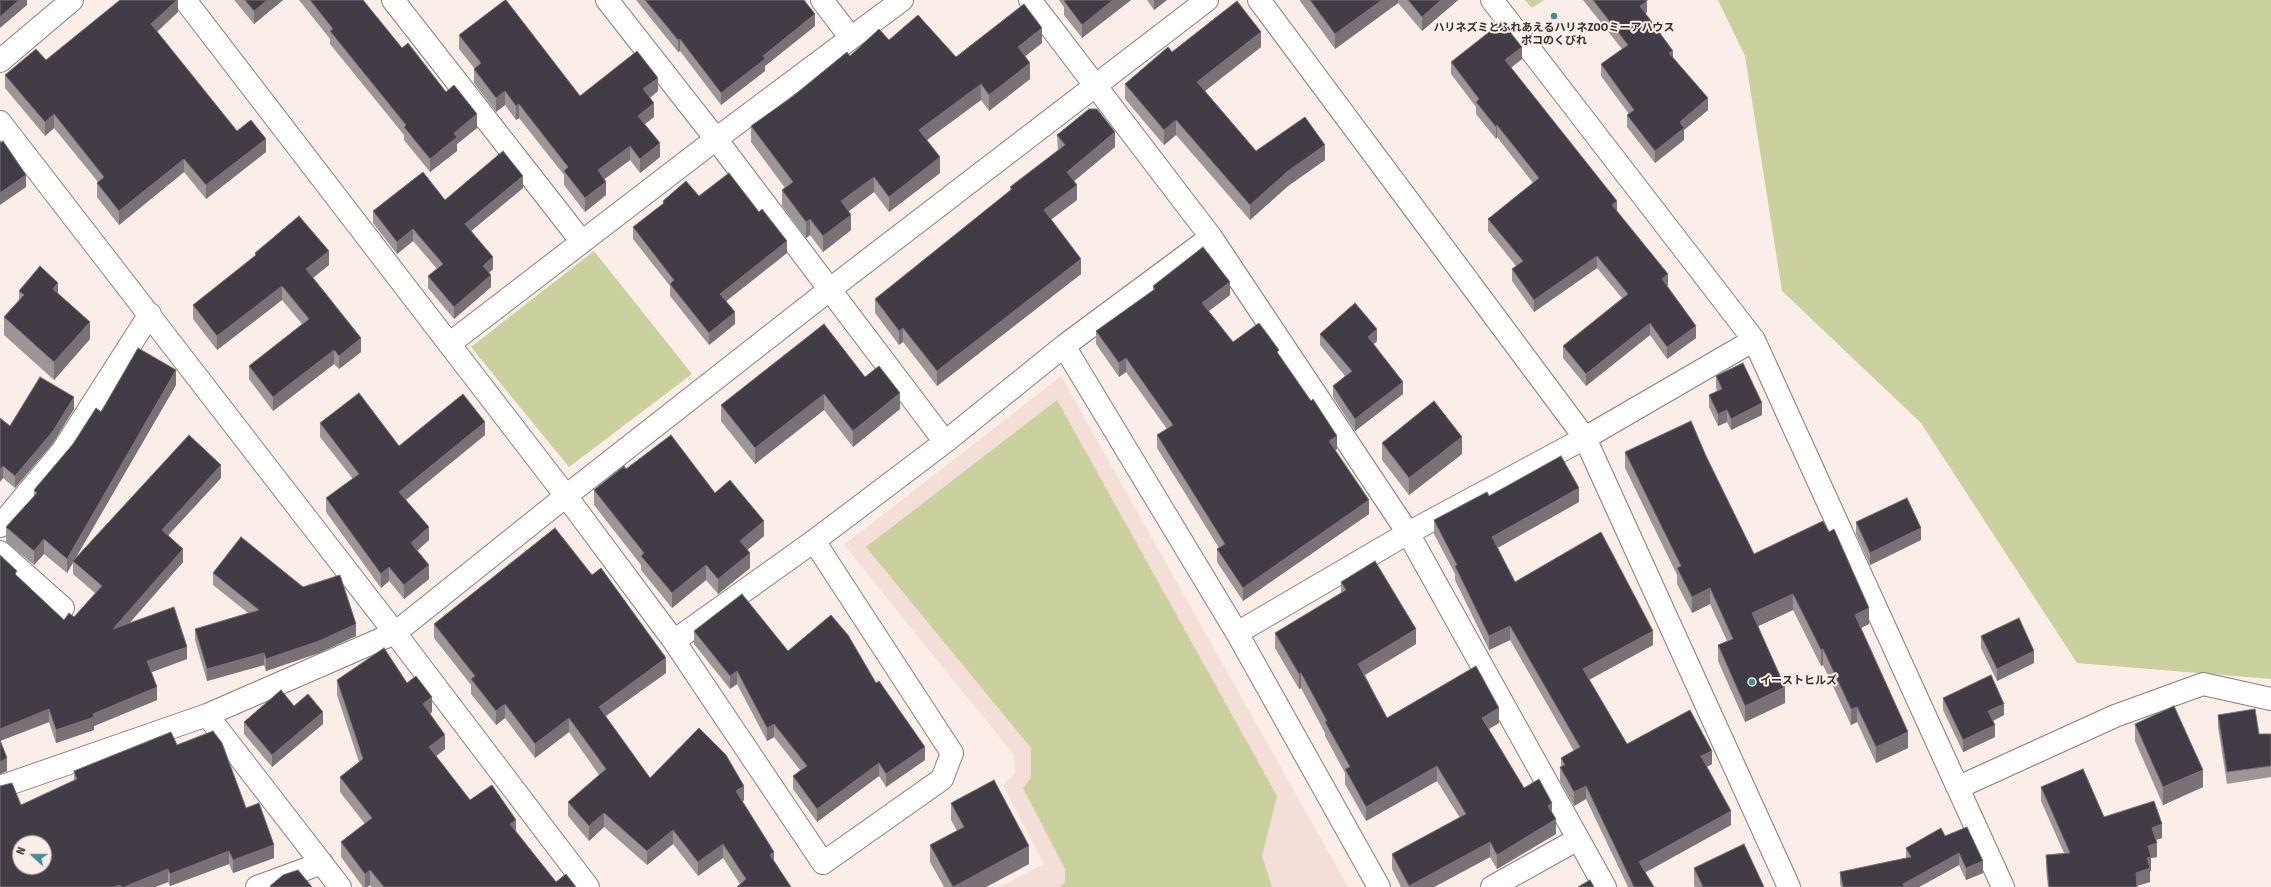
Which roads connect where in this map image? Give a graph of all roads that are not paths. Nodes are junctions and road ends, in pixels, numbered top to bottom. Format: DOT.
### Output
graph roads {
  1 [pos="72,0"];
  2 [pos="185,0"];
  3 [pos="393,0"];
  4 [pos="607,0"];
  5 [pos="822,0"];
  6 [pos="902,0"];
  7 [pos="1030,0"];
  8 [pos="1207,0"];
  9 [pos="1259,0"];
  10 [pos="1492,0"];
  11 [pos="851,38"];
  12 [pos="0,61"];
  13 [pos="1096,85"];
  14 [pos="0,122"];
  15 [pos="716,139"];
  16 [pos="1211,237"];
  17 [pos="582,242"];
  18 [pos="829,290"];
  19 [pos="150,314"];
  20 [pos="1754,340"];
  21 [pos="450,344"];
  22 [pos="1064,346"];
  23 [pos="1585,438"];
  24 [pos="945,442"];
  25 [pos="566,496"];
  26 [pos="0,526"];
  27 [pos="1408,533"];
  28 [pos="814,541"];
  29 [pos="0,552"];
  30 [pos="63,608"];
  31 [pos="395,633"];
  32 [pos="1237,633"];
  33 [pos="674,641"];
  34 [pos="2271,699"];
  35 [pos="206,715"];
  36 [pos="0,787"];
  37 [pos="1959,787"];
  38 [pos="1578,839"];
  39 [pos="322,863"];
  40 [pos="257,887"];
  41 [pos="340,887"];
  42 [pos="588,887"];
  43 [pos="1379,887"];
  44 [pos="1492,887"];
  45 [pos="1605,887"];
  46 [pos="1789,887"];
  47 [pos="2003,887"];
  1 -- 12 [label="street"];
  2 -- 21 [label="street"];
  3 -- 17 [label="street"];
  4 -- 15 [label="street"];
  5 -- 11 [label="street"];
  6 -- 11 [label="street"];
  7 -- 13 [label="street"];
  8 -- 13 [label="street"];
  9 -- 23 [label="street"];
  10 -- 20 [label="street"];
  11 -- 15 [label="street"];
  13 -- 16 [label="street"];
  13 -- 18 [label="street"];
  14 -- 19 [label="street"];
  15 -- 17 [label="street"];
  15 -- 18 [label="street"];
  16 -- 22 [label="street"];
  16 -- 27 [label="street"];
  17 -- 21 [label="street"];
  18 -- 24 [label="street"];
  18 -- 25 [label="street"];
  19 -- 26 [label="street"];
  19 -- 31 [label="street"];
  20 -- 23 [label="street"];
  20 -- 37 [label="street"];
  21 -- 25 [label="street"];
  22 -- 24 [label="street"];
  22 -- 32 [label="street"];
  23 -- 27 [label="street"];
  23 -- 46 [label="street"];
  24 -- 28 [label="street"];
  25 -- 31 [label="street"];
  25 -- 33 [label="street"];
  27 -- 32 [label="street"];
  27 -- 38 [label="street"];
  28 -- 33 [label="street"];
  28 -- 33 [label="street"];
  29 -- 30 [label="street"];
  31 -- 35 [label="street"];
  31 -- 42 [label="street"];
  32 -- 43 [label="street"];
  34 -- 37 [label="street"];
  35 -- 36 [label="street"];
  35 -- 39 [label="street"];
  37 -- 47 [label="street"];
  38 -- 44 [label="street"];
  38 -- 45 [label="street"];
  39 -- 40 [label="street"];
  39 -- 41 [label="street"];
}
